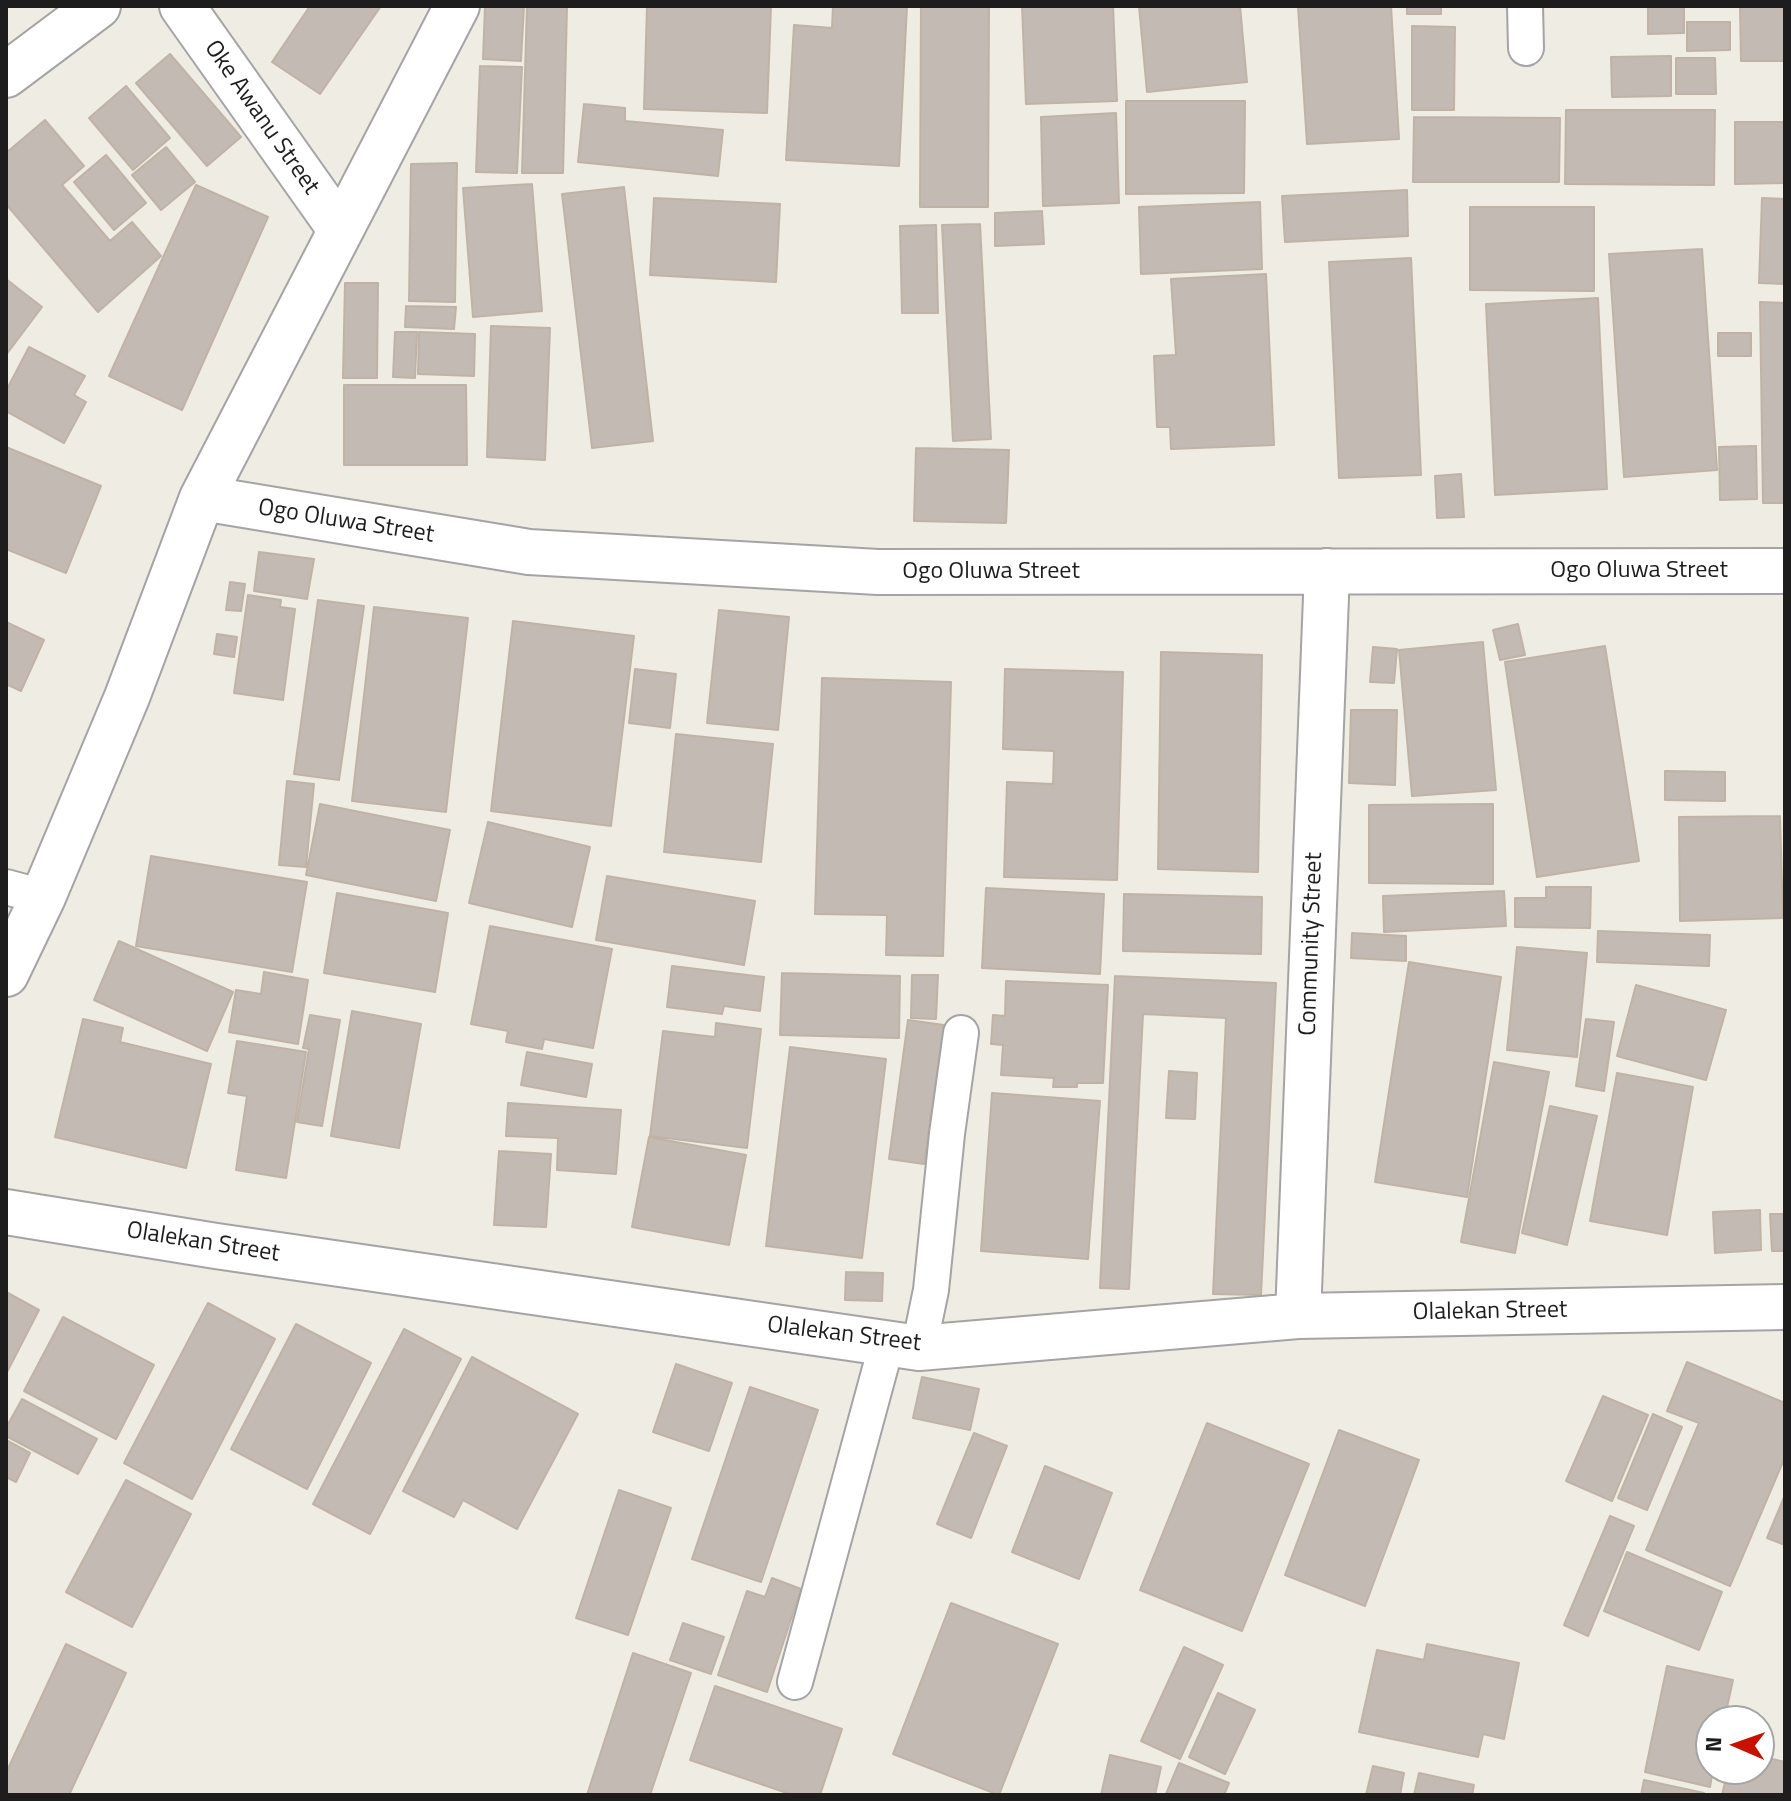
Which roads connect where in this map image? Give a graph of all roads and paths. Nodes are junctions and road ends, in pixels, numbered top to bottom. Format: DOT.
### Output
graph roads {
  1 [pos="98,6"];
  2 [pos="182,6"];
  3 [pos="457,6"];
  4 [pos="1525,6"];
  5 [pos="1526,48"];
  6 [pos="6,75"];
  7 [pos="340,229"];
  8 [pos="202,498"];
  9 [pos="1327,571"];
  10 [pos="1785,571"];
  11 [pos="24,892"];
  12 [pos="6,974"];
  13 [pos="961,1033"];
  14 [pos="6,1212"];
  15 [pos="1785,1307"];
  16 [pos="1298,1316"];
  17 [pos="903,1345"];
  18 [pos="795,1682"];
  1 -- 6 [label="street"];
  2 -- 7 [label="street, Oke Awanu Street"];
  3 -- 7 [label="street"];
  4 -- 5 [label="lane"];
  7 -- 8 [label="street"];
  8 -- 9 [label="street, Ogo Oluwa Street"];
  8 -- 11 [label="street"];
  9 -- 10 [label="street, Ogo Oluwa Street"];
  9 -- 16 [label="street, Community Street"];
  11 -- 12 [label="street"];
  13 -- 17 [label="lane"];
  14 -- 17 [label="street, Olalekan Street"];
  15 -- 16 [label="street, Olalekan Street"];
  16 -- 17 [label="street, Olalekan Street"];
  17 -- 18 [label="lane"];
}
